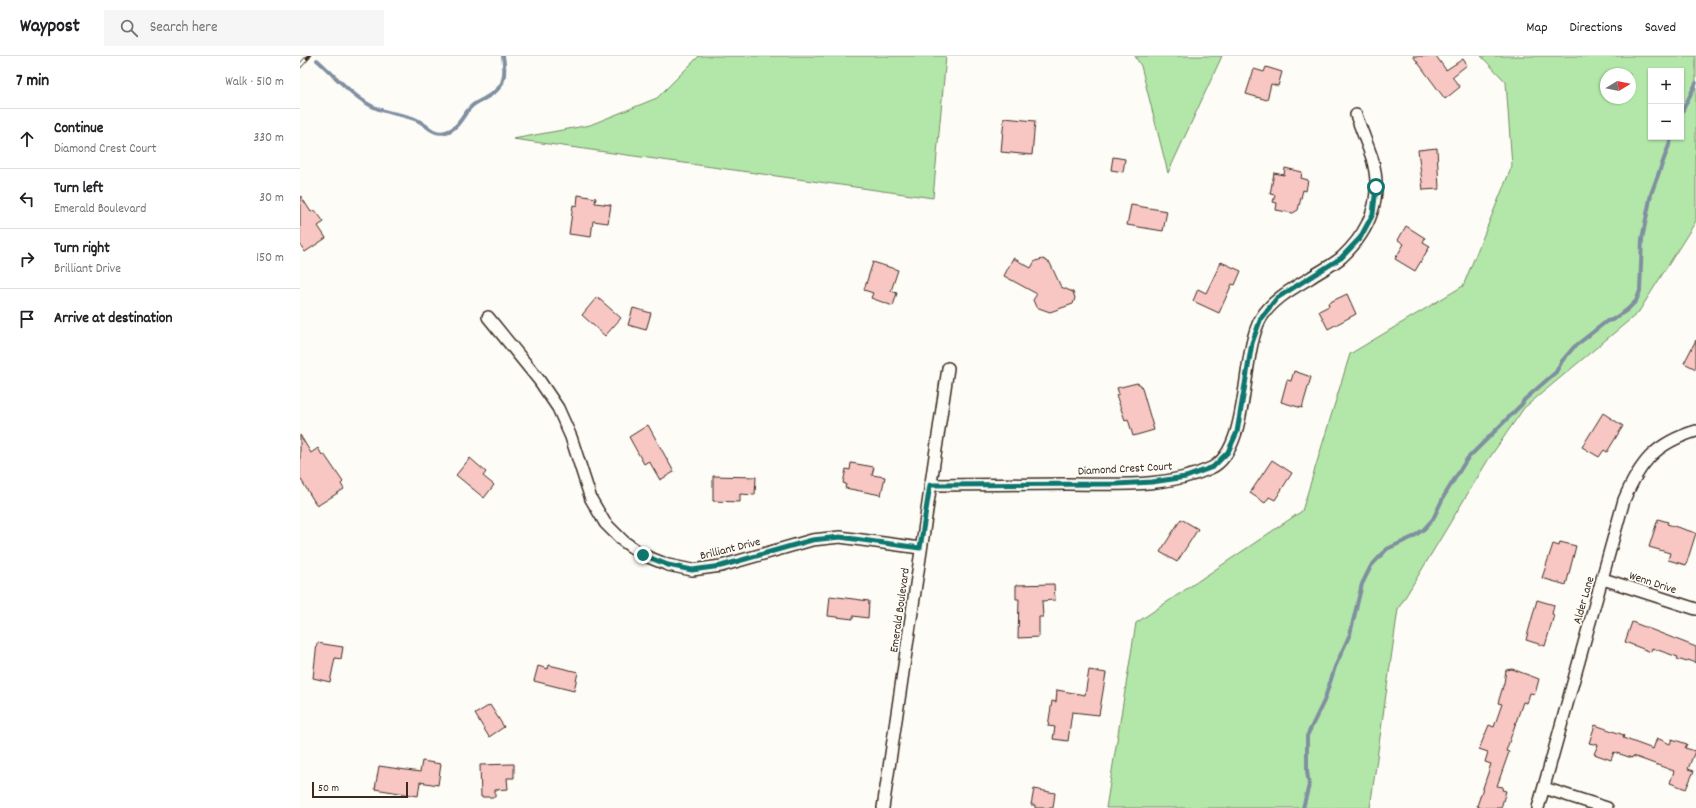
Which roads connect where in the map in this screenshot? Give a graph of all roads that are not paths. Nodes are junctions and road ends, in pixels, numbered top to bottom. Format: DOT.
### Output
graph roads {
  1 [pos="1356,115"];
  2 [pos="488,316"];
  3 [pos="948,368"];
  4 [pos="1696,431"];
  5 [pos="930,485"];
  6 [pos="920,548"];
  7 [pos="1603,579"];
  8 [pos="1696,609"];
  9 [pos="1544,788"];
  10 [pos="883,808"];
  11 [pos="1538,808"];
  12 [pos="1607,808"];
  1 -- 5 [label="street, Diamond Crest Court"];
  2 -- 6 [label="street, Brilliant Drive"];
  3 -- 5 [label="street, Emerald Boulevard"];
  4 -- 7 [label="street, Alder Lane"];
  5 -- 6 [label="street, Emerald Boulevard"];
  6 -- 10 [label="street, Emerald Boulevard"];
  7 -- 8 [label="street, Wenn Drive"];
  7 -- 9 [label="street, Alder Lane"];
  9 -- 11 [label="street, Alder Lane"];
  9 -- 12 [label="street"];
}
